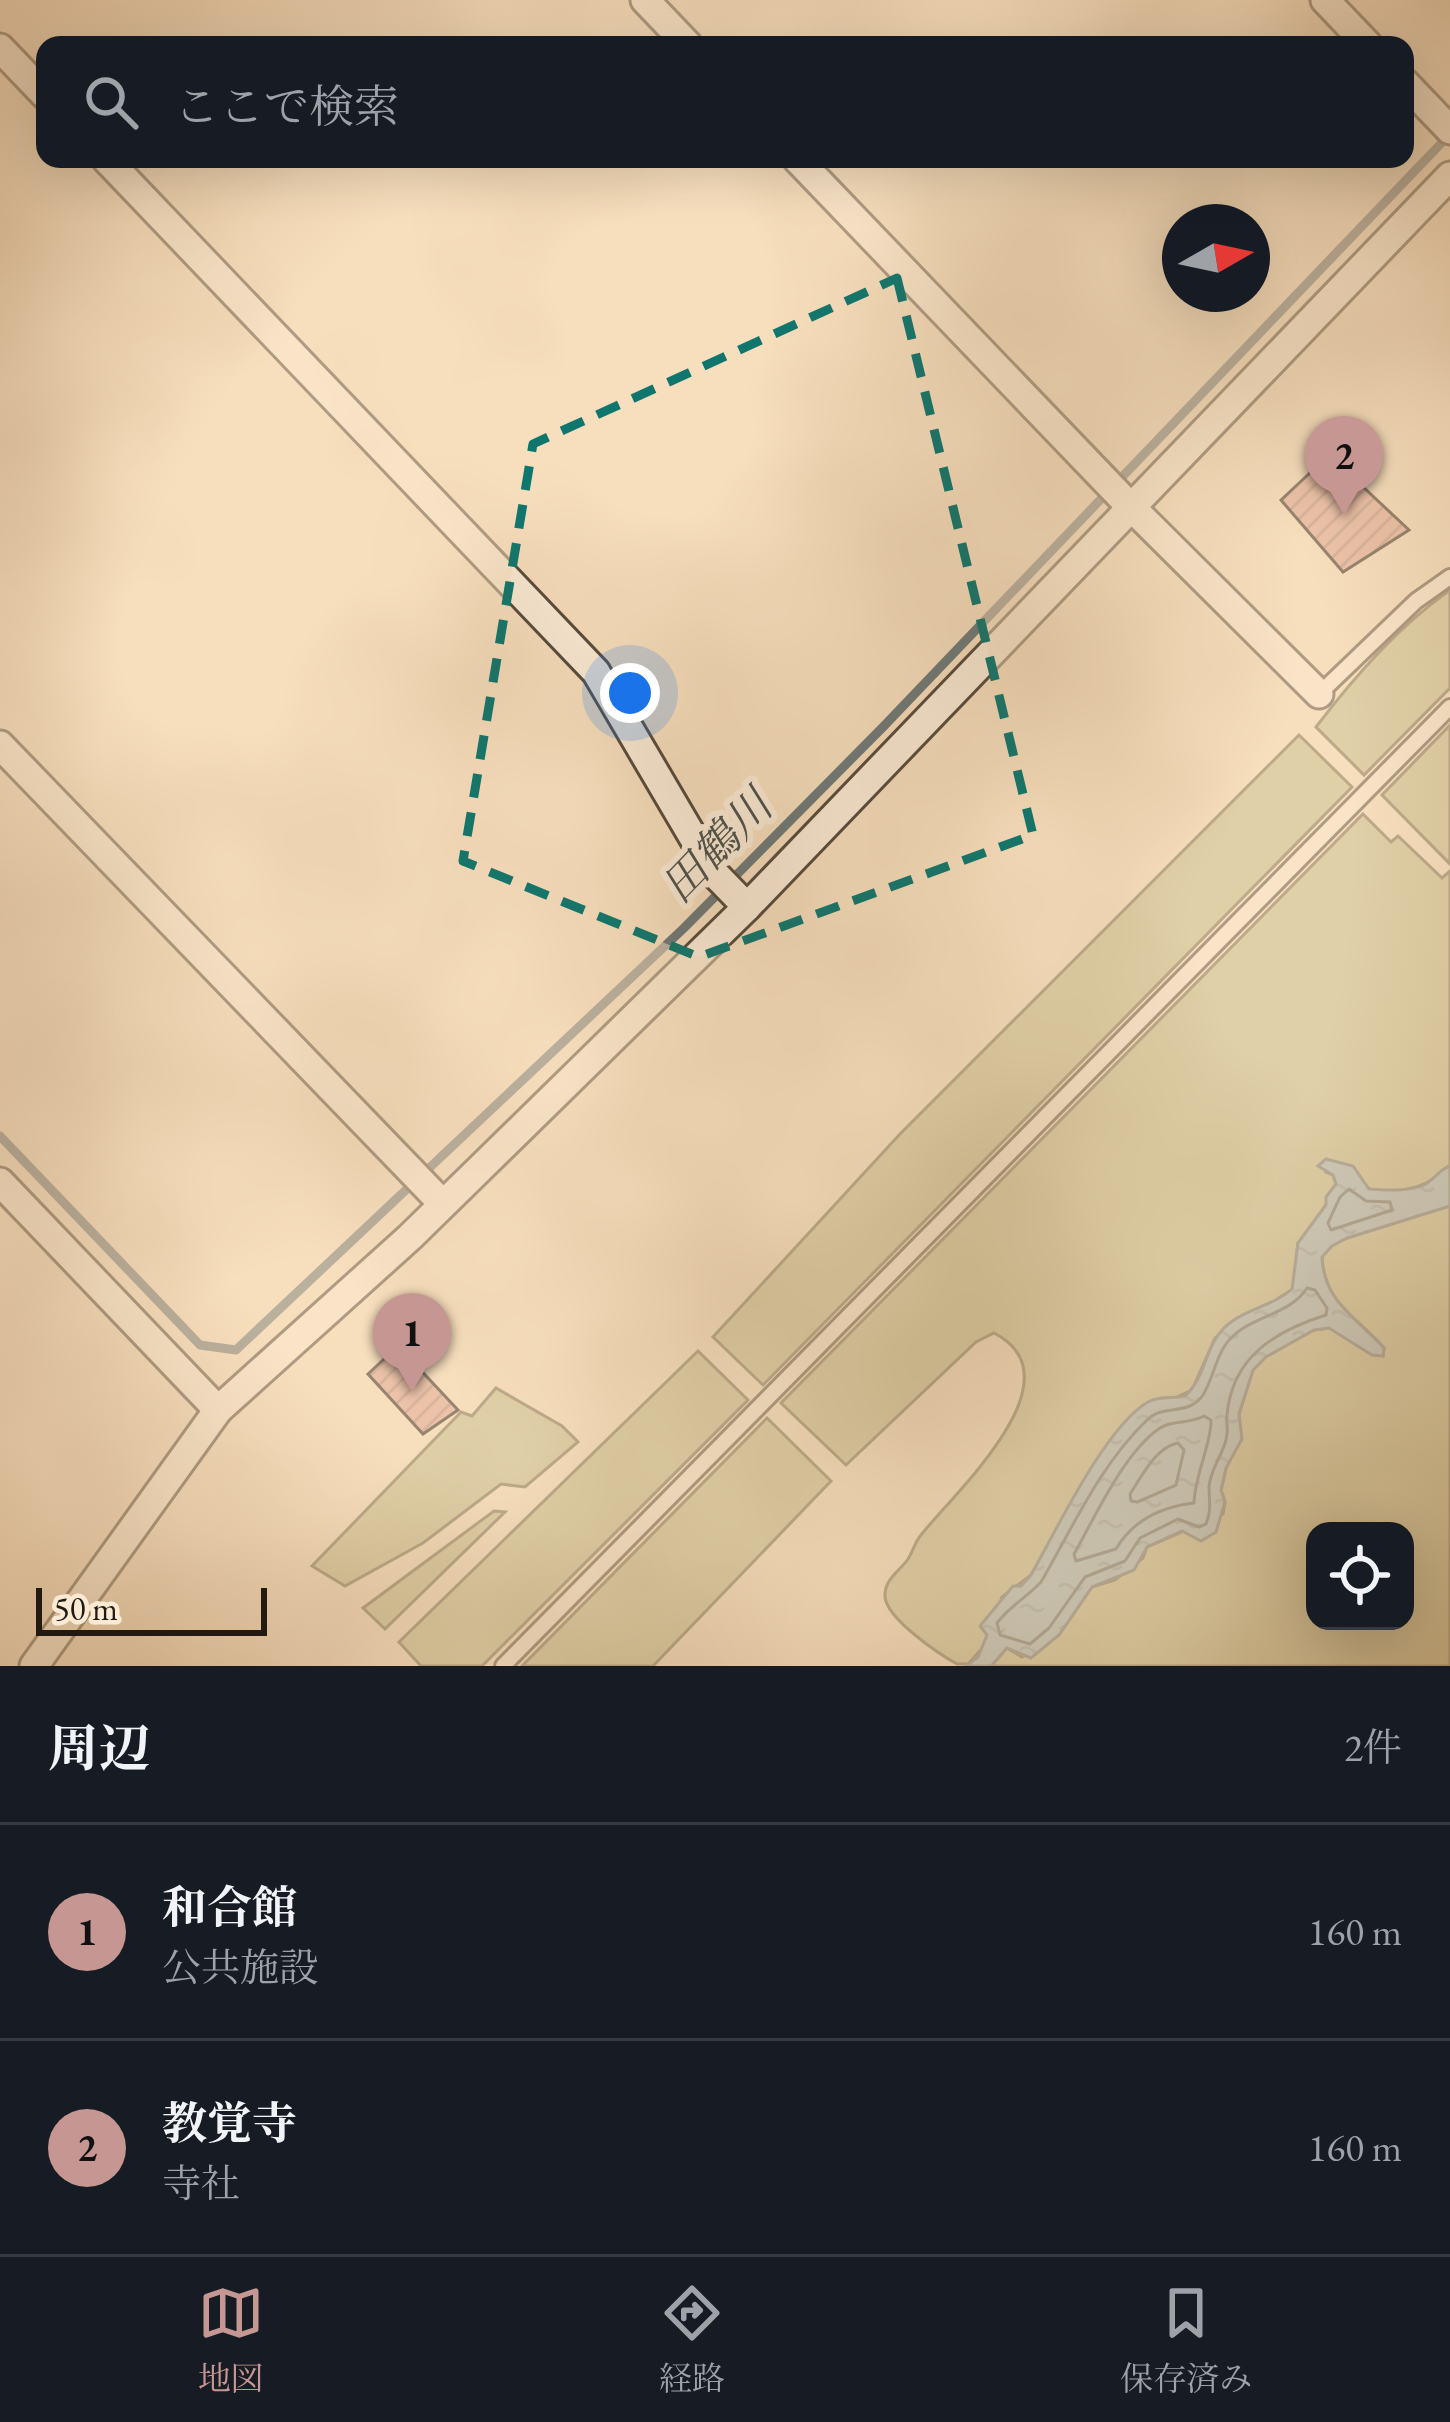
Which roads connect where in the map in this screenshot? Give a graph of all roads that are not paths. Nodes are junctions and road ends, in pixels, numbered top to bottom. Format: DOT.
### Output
graph roads {
  1 [pos="645,0"];
  2 [pos="1325,0"];
  3 [pos="679,36"];
  4 [pos="1360,36"];
  5 [pos="0,48"];
  6 [pos="36,86"];
  7 [pos="1414,92"];
  8 [pos="1445,124"];
  9 [pos="115,168"];
  10 [pos="806,168"];
  11 [pos="1450,176"];
  12 [pos="1126,502"];
  13 [pos="1450,577"];
  14 [pos="1319,694"];
  15 [pos="1450,707"];
  16 [pos="0,745"];
  17 [pos="743,903"];
  18 [pos="0,1182"];
  19 [pos="438,1200"];
  20 [pos="218,1410"];
  21 [pos="34,1666"];
  22 [pos="503,1666"];
  1 -- 3 [label="street"];
  2 -- 4 [label="street"];
  5 -- 6 [label="street"];
  7 -- 8 [label="street"];
  9 -- 17 [label="street"];
  10 -- 12 [label="street"];
  11 -- 12 [label="street"];
  12 -- 14 [label="street"];
  12 -- 17 [label="street"];
  13 -- 14 [label="lane"];
  15 -- 22 [label="lane"];
  16 -- 19 [label="street"];
  17 -- 19 [label="street"];
  18 -- 20 [label="street"];
  19 -- 20 [label="street"];
  20 -- 21 [label="street"];
}
